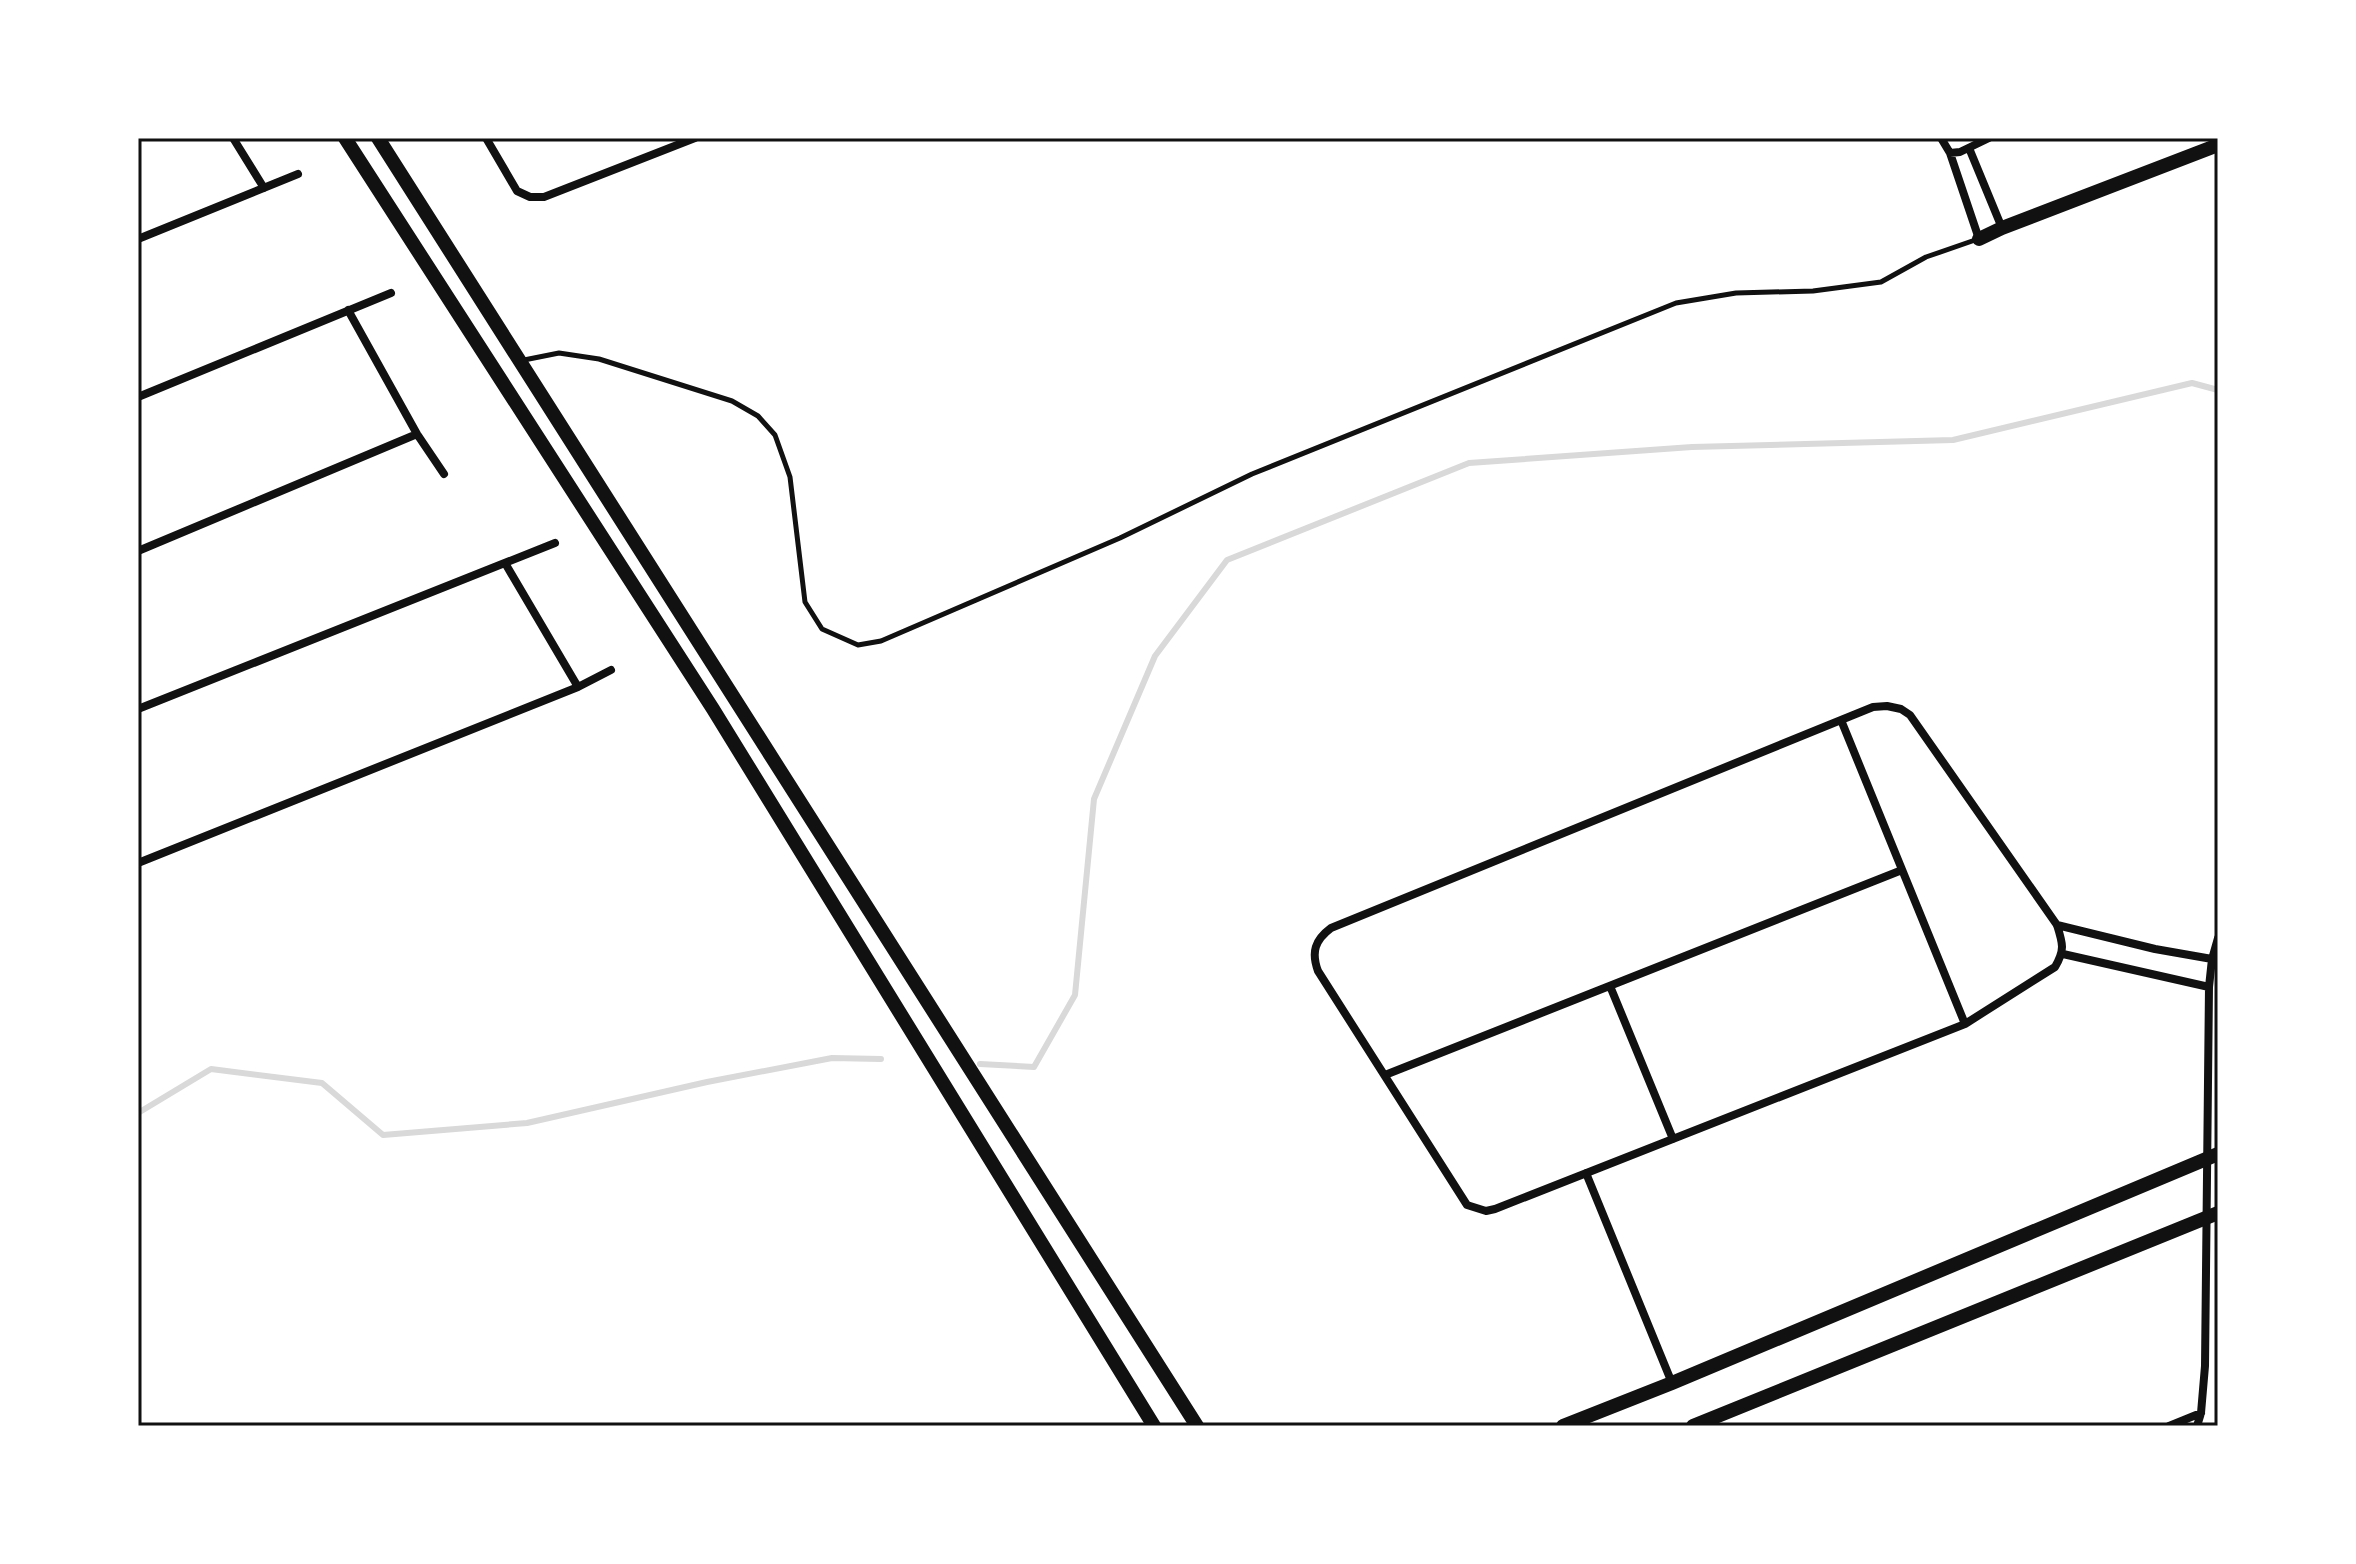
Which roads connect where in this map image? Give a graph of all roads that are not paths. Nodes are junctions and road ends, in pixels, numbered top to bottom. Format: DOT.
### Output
graph roads {
  1 [pos="233,138"];
  2 [pos="345,138"];
  3 [pos="378,138"];
  4 [pos="486,138"];
  5 [pos="695,138"];
  6 [pos="1941,138"];
  7 [pos="1989,138"];
  8 [pos="2218,145"];
  9 [pos="1969,148"];
  10 [pos="1950,153"];
  11 [pos="298,174"];
  12 [pos="264,188"];
  13 [pos="2002,228"];
  14 [pos="138,239"];
  15 [pos="1979,239"];
  16 [pos="391,293"];
  17 [pos="348,310"];
  18 [pos="521,361"];
  19 [pos="138,397"];
  20 [pos="417,434"];
  21 [pos="444,474"];
  22 [pos="555,543"];
  23 [pos="138,551"];
  24 [pos="505,563"];
  25 [pos="611,670"];
  26 [pos="578,687"];
  27 [pos="138,709"];
  28 [pos="1841,720"];
  29 [pos="138,863"];
  30 [pos="1902,870"];
  31 [pos="2057,925"];
  32 [pos="2218,938"];
  33 [pos="2063,954"];
  34 [pos="2212,959"];
  35 [pos="1610,986"];
  36 [pos="2209,987"];
  37 [pos="1965,1024"];
  38 [pos="1385,1075"];
  39 [pos="1673,1139"];
  40 [pos="2213,1156"];
  41 [pos="1586,1173"];
  42 [pos="2212,1215"];
  43 [pos="1672,1383"];
  44 [pos="2201,1413"];
  45 [pos="1149,1423"];
  46 [pos="1197,1426"];
  47 [pos="1563,1426"];
  48 [pos="1693,1426"];
  49 [pos="2169,1426"];
  50 [pos="2197,1426"];
  1 -- 12 [label="street"];
  2 -- 45 [label="street"];
  3 -- 18 [label="street"];
  4 -- 5 [label="street"];
  6 -- 10 [label="street"];
  7 -- 9 [label="street"];
  8 -- 13 [label="street"];
  9 -- 10 [label="street"];
  9 -- 13 [label="street"];
  10 -- 15 [label="street"];
  11 -- 12 [label="street"];
  12 -- 14 [label="street"];
  13 -- 15 [label="street"];
  15 -- 18 [label="lane"];
  16 -- 17 [label="street"];
  17 -- 19 [label="street"];
  17 -- 20 [label="street"];
  18 -- 46 [label="street"];
  20 -- 21 [label="street"];
  20 -- 23 [label="street"];
  22 -- 24 [label="street"];
  24 -- 26 [label="street"];
  24 -- 27 [label="street"];
  25 -- 26 [label="street"];
  26 -- 29 [label="street"];
  28 -- 30 [label="street"];
  28 -- 31 [label="street"];
  28 -- 38 [label="street"];
  30 -- 35 [label="street"];
  30 -- 37 [label="street"];
  31 -- 33 [label="street"];
  31 -- 34 [label="street"];
  32 -- 34 [label="street"];
  33 -- 36 [label="street"];
  33 -- 37 [label="street"];
  34 -- 36 [label="street"];
  35 -- 38 [label="street"];
  35 -- 39 [label="street"];
  36 -- 40 [label="street"];
  37 -- 39 [label="street"];
  38 -- 41 [label="street"];
  39 -- 41 [label="street"];
  40 -- 42 [label="street"];
  40 -- 43 [label="street"];
  41 -- 43 [label="street"];
  42 -- 44 [label="street"];
  42 -- 48 [label="street"];
  43 -- 47 [label="street"];
  44 -- 49 [label="street"];
  44 -- 50 [label="street"];
}
